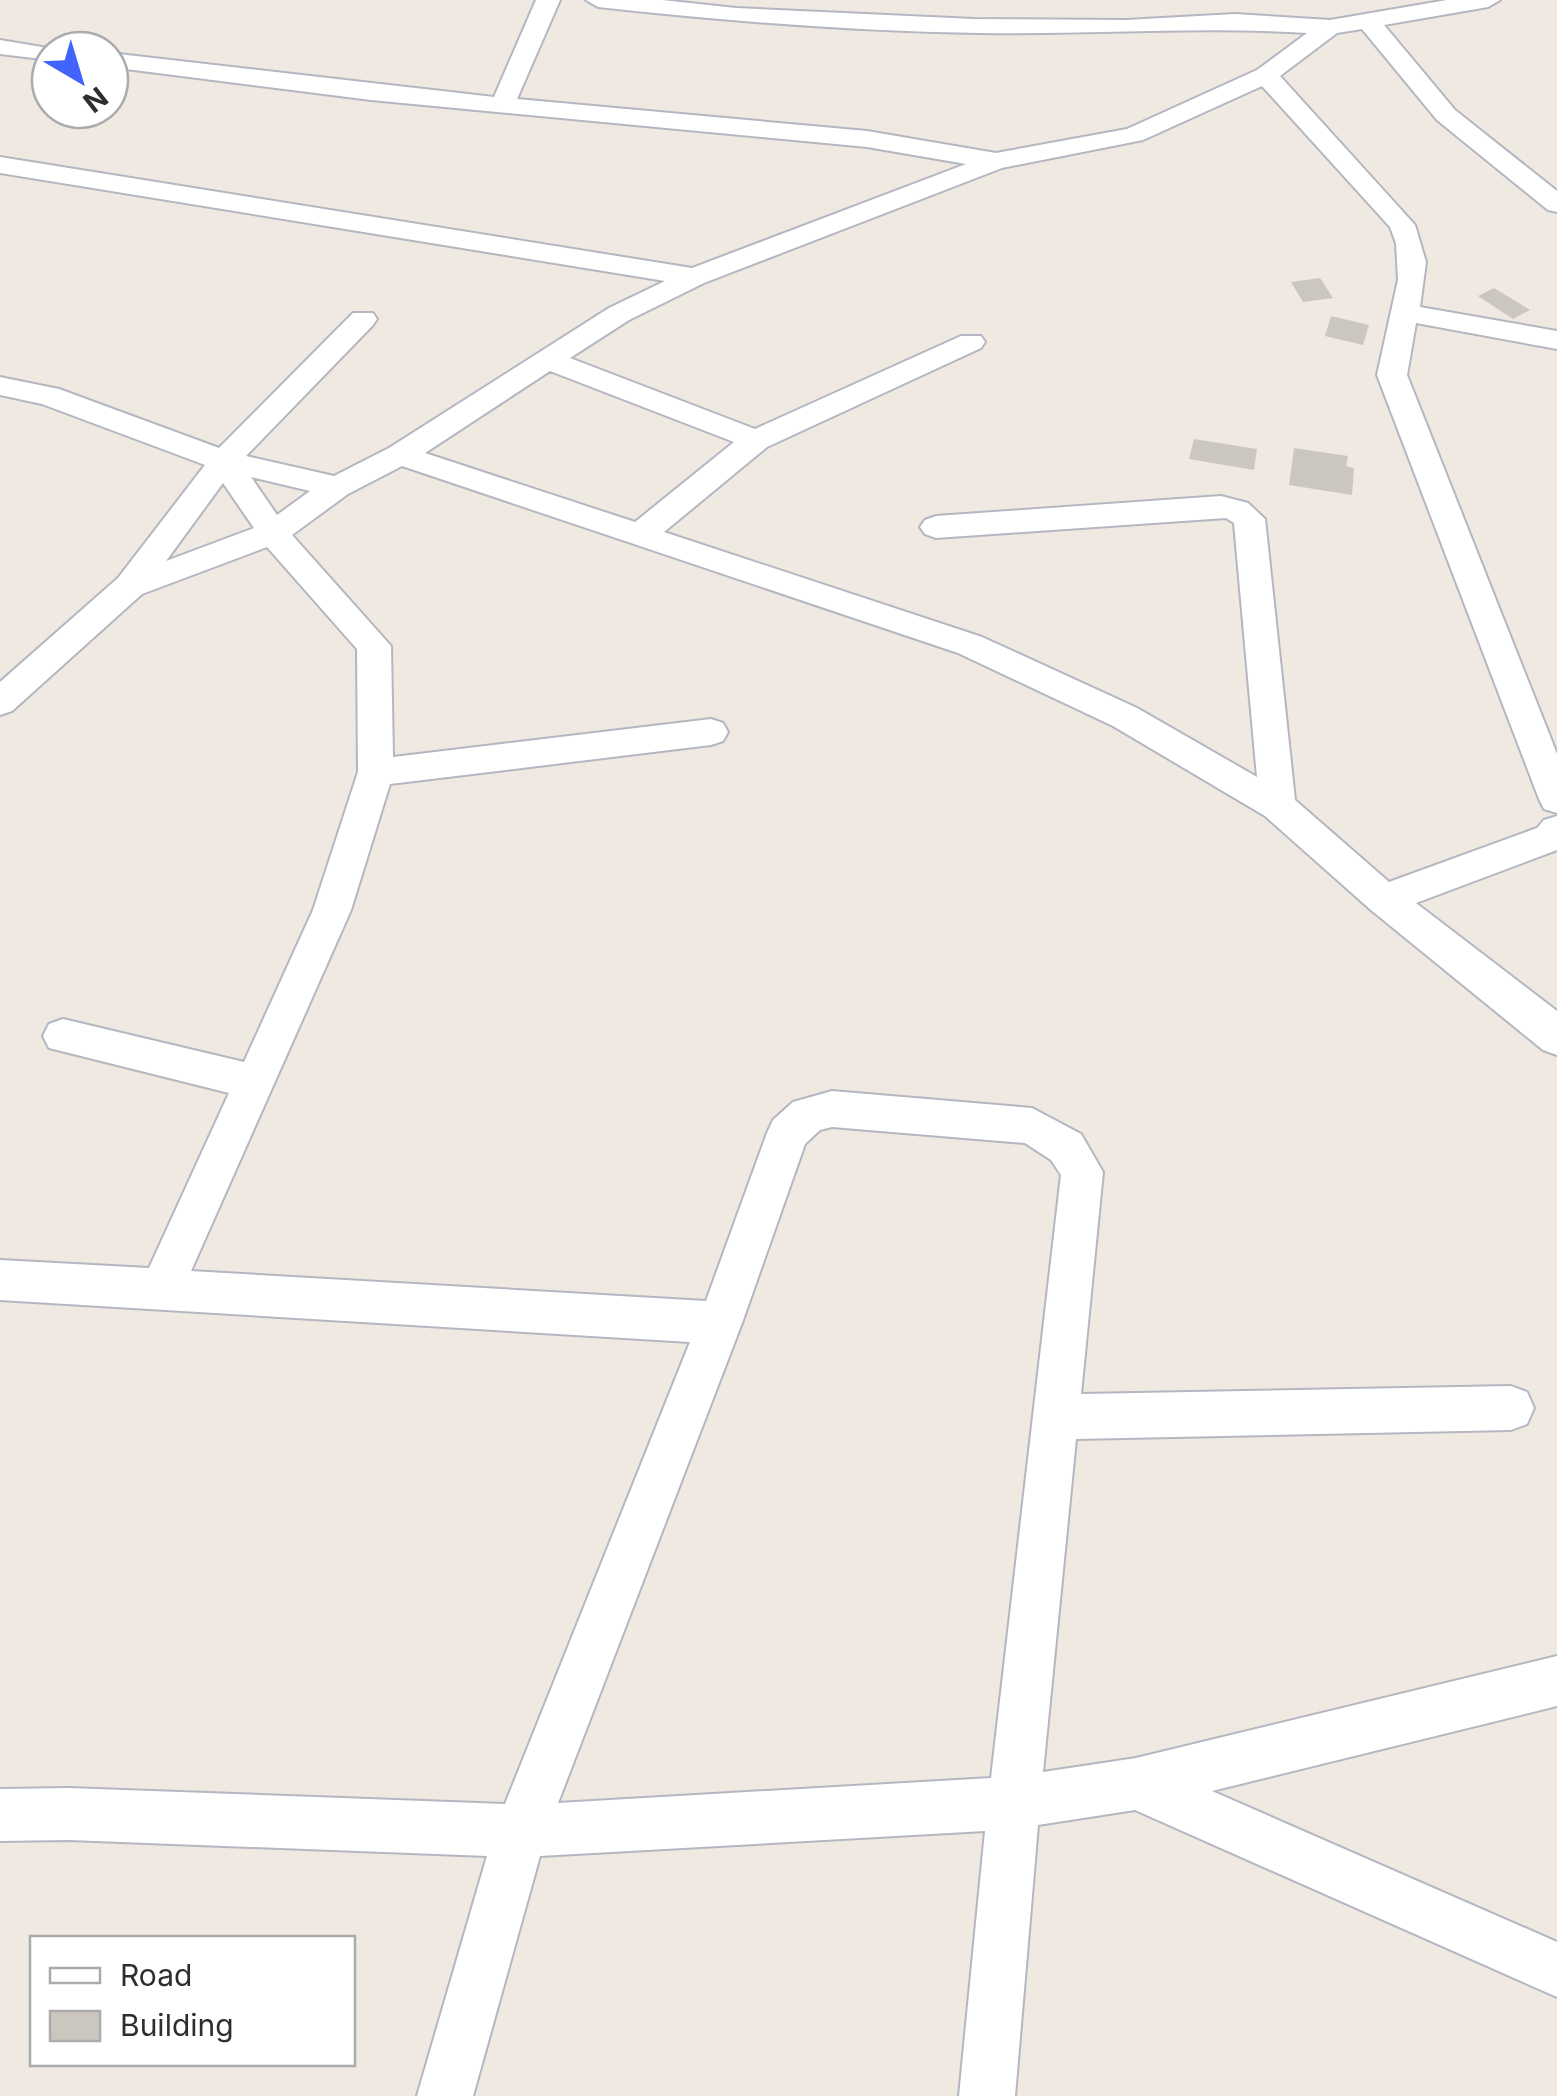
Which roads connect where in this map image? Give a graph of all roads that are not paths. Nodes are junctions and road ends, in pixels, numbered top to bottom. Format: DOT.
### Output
graph roads {
  1 [pos="548,0"];
  2 [pos="598,0"];
  3 [pos="1488,0"];
  4 [pos="1367,20"];
  5 [pos="1330,26"];
  6 [pos="0,47"];
  7 [pos="30,51"];
  8 [pos="130,63"];
  9 [pos="1266,75"];
  10 [pos="504,104"];
  11 [pos="996,161"];
  12 [pos="0,164"];
  13 [pos="1557,204"];
  14 [pos="694,277"];
  15 [pos="1404,312"];
  16 [pos="363,319"];
  17 [pos="1557,340"];
  18 [pos="970,342"];
  19 [pos="545,359"];
  20 [pos="0,386"];
  21 [pos="756,440"];
  22 [pos="400,455"];
  23 [pos="224,460"];
  24 [pos="337,487"];
  25 [pos="936,527"];
  26 [pos="274,533"];
  27 [pos="641,534"];
  28 [pos="130,586"];
  29 [pos="0,702"];
  30 [pos="710,732"];
  31 [pos="376,772"];
  32 [pos="1557,799"];
  33 [pos="1278,806"];
  34 [pos="1557,830"];
  35 [pos="1384,899"];
  36 [pos="62,1036"];
  37 [pos="1557,1038"];
  38 [pos="255,1082"];
  39 [pos="0,1280"];
  40 [pos="162,1288"];
  41 [pos="720,1323"];
  42 [pos="1511,1408"];
  43 [pos="1055,1417"];
  44 [pos="1557,1680"];
  45 [pos="1136,1784"];
  46 [pos="1014,1803"];
  47 [pos="0,1815"];
  48 [pos="521,1831"];
  49 [pos="1557,1970"];
  50 [pos="446,2096"];
  51 [pos="988,2096"];
  1 -- 10 [label="street"];
  2 -- 5 [label="street"];
  3 -- 4 [label="street"];
  4 -- 5 [label="street"];
  4 -- 13 [label="street"];
  5 -- 9 [label="street"];
  6 -- 7 [label="street"];
  8 -- 10 [label="street"];
  9 -- 11 [label="street"];
  9 -- 15 [label="street"];
  10 -- 11 [label="street"];
  11 -- 14 [label="street"];
  12 -- 14 [label="street"];
  14 -- 19 [label="street"];
  15 -- 17 [label="street"];
  15 -- 32 [label="street"];
  16 -- 23 [label="street"];
  18 -- 21 [label="street"];
  19 -- 21 [label="street"];
  19 -- 22 [label="street"];
  20 -- 23 [label="street"];
  21 -- 27 [label="street"];
  22 -- 24 [label="street"];
  22 -- 27 [label="street"];
  23 -- 24 [label="street"];
  23 -- 26 [label="street"];
  23 -- 28 [label="street"];
  24 -- 26 [label="street"];
  25 -- 33 [label="street"];
  26 -- 28 [label="street"];
  26 -- 31 [label="street"];
  27 -- 33 [label="street"];
  28 -- 29 [label="street"];
  30 -- 31 [label="street"];
  31 -- 38 [label="street"];
  33 -- 35 [label="street"];
  34 -- 35 [label="street"];
  35 -- 37 [label="street"];
  36 -- 38 [label="street"];
  38 -- 40 [label="street"];
  39 -- 40 [label="street"];
  40 -- 41 [label="street"];
  41 -- 43 [label="street"];
  41 -- 48 [label="street"];
  42 -- 43 [label="street"];
  43 -- 46 [label="street"];
  44 -- 45 [label="street"];
  45 -- 46 [label="street"];
  45 -- 49 [label="street"];
  46 -- 48 [label="street"];
  46 -- 51 [label="street"];
  47 -- 48 [label="street"];
  48 -- 50 [label="street"];
}
